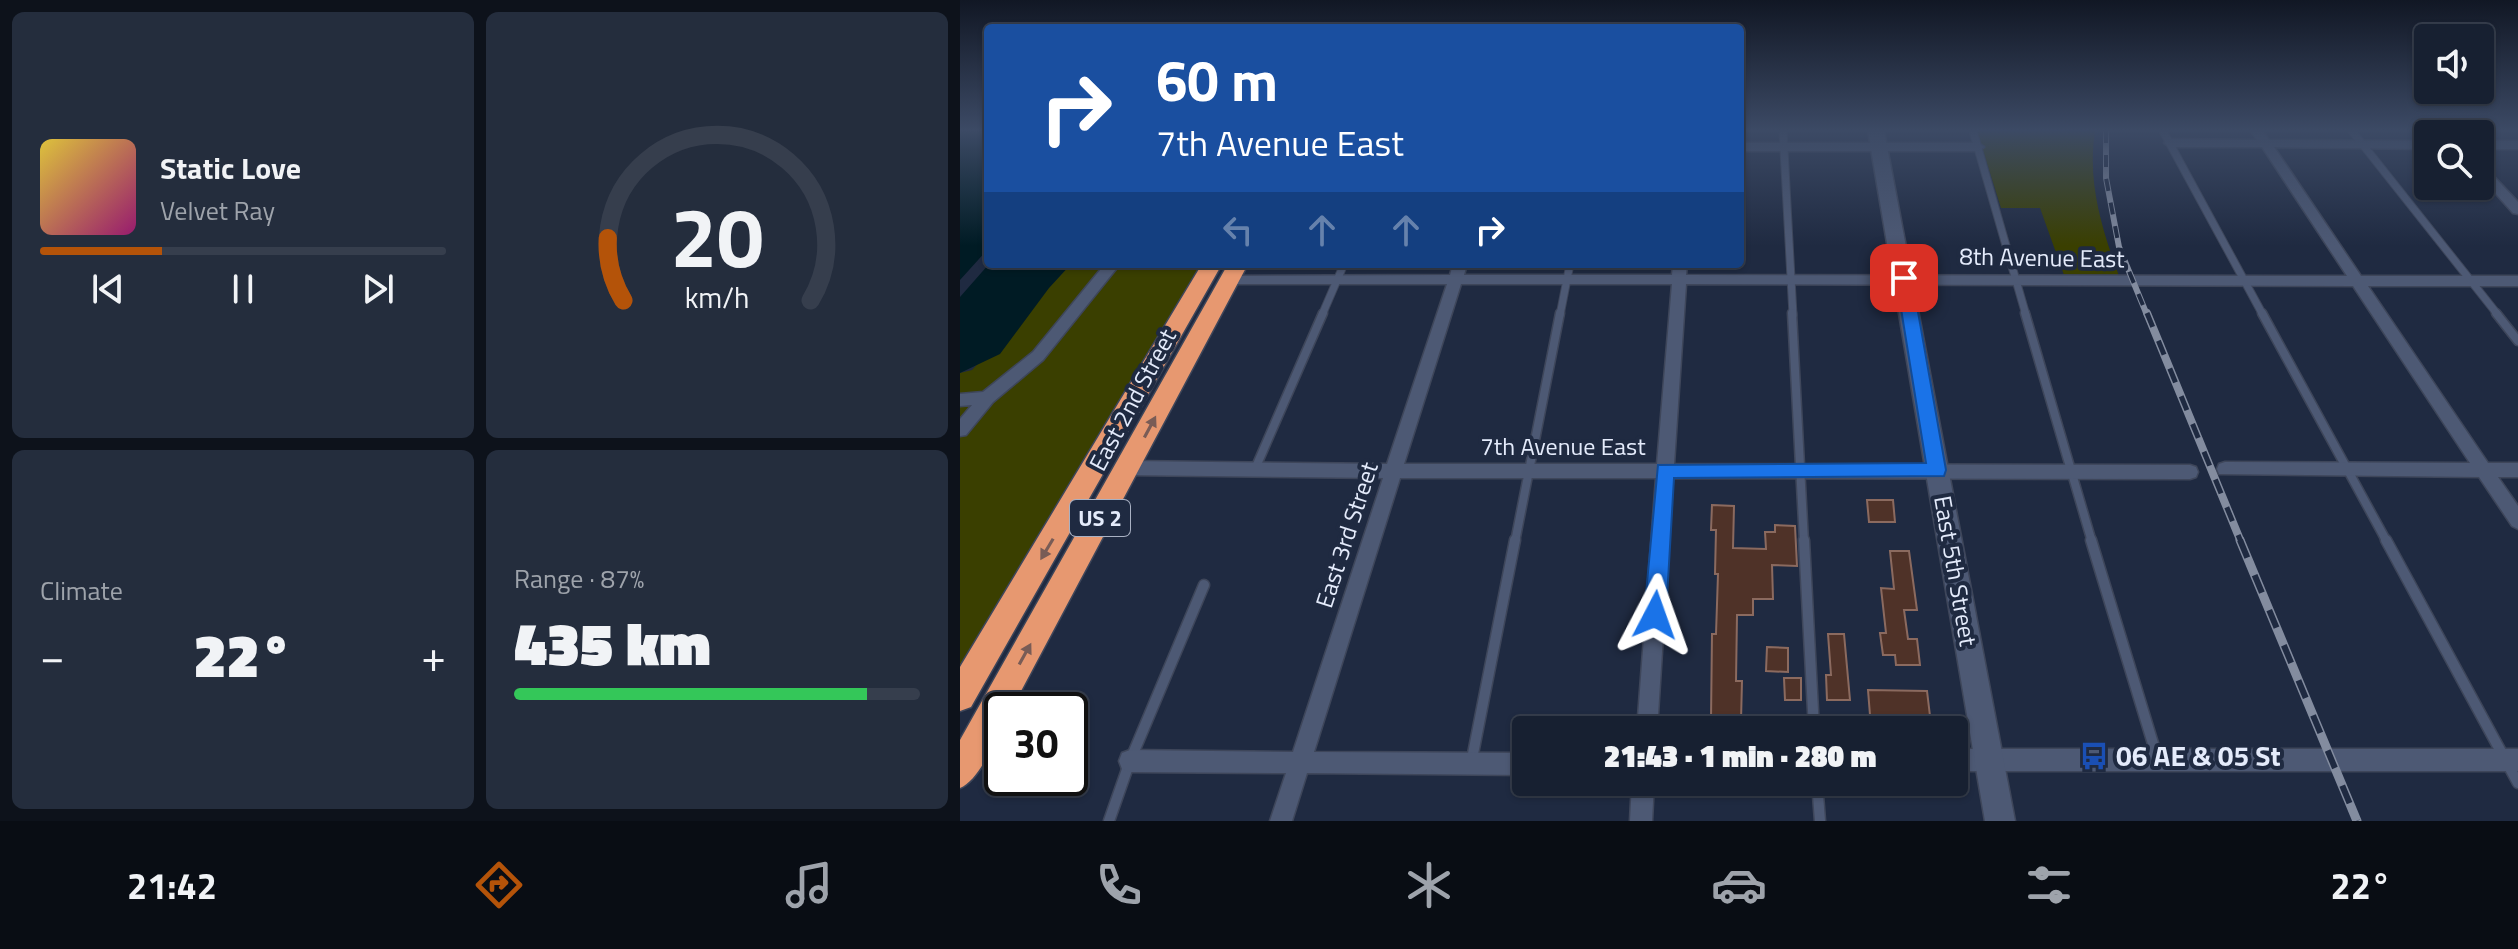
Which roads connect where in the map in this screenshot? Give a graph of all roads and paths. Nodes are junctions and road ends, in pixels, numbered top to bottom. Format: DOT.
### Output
graph roads {
  1 [pos="1785,169"];
  2 [pos="1883,169"];
  3 [pos="1984,169"];
  4 [pos="2184,169"];
  5 [pos="2282,169"];
  6 [pos="2381,169"];
  7 [pos="2494,184"];
  8 [pos="2518,210"];
  9 [pos="1110,268"];
  10 [pos="1342,268"];
  11 [pos="1227,269"];
  12 [pos="1458,272"];
  13 [pos="1569,272"];
  14 [pos="1679,272"];
  15 [pos="1904,278"];
  16 [pos="1790,279"];
  17 [pos="2016,279"];
  18 [pos="1337,280"];
  19 [pos="2356,280"];
  20 [pos="2470,280"];
  21 [pos="2518,281"];
  22 [pos="2247,282"];
  23 [pos="2518,341"];
  24 [pos="987,398"];
  25 [pos="960,400"];
  26 [pos="960,430"];
  27 [pos="1128,468"];
  28 [pos="1255,469"];
  29 [pos="2225,469"];
  30 [pos="1800,470"];
  31 [pos="1937,470"];
  32 [pos="2484,470"];
  33 [pos="2518,470"];
  34 [pos="1396,471"];
  35 [pos="1527,471"];
  36 [pos="1665,471"];
  37 [pos="2190,472"];
  38 [pos="2349,472"];
  39 [pos="2071,473"];
  40 [pos="2518,521"];
  41 [pos="1204,585"];
  42 [pos="960,696"];
  43 [pos="1648,716"];
  44 [pos="1813,716"];
  45 [pos="1968,760"];
  46 [pos="2158,760"];
  47 [pos="2512,760"];
  48 [pos="1130,761"];
  49 [pos="1989,761"];
  50 [pos="1300,762"];
  51 [pos="1471,764"];
  52 [pos="1512,764"];
  53 [pos="960,772"];
  54 [pos="2518,783"];
  55 [pos="1642,796"];
  56 [pos="1818,796"];
  57 [pos="1109,821"];
  58 [pos="1281,821"];
  59 [pos="1641,821"];
  60 [pos="1820,821"];
  61 [pos="2000,821"];
  1 -- 16 [label="lane"];
  2 -- 15 [label="street, East 5th Street"];
  3 -- 17 [label="lane"];
  4 -- 22 [label="lane"];
  5 -- 19 [label="street"];
  6 -- 20 [label="lane"];
  7 -- 8 [label="street"];
  9 -- 24 [label="street"];
  10 -- 18 [label="lane"];
  11 -- 18 [label="street, 8th Avenue East"];
  27 -- 11 [label="highway, East 2nd Street / US 2, one-way"];
  11 -- 42 [label="highway, East 2nd Street / US 2, one-way"];
  12 -- 13 [label="street, 8th Avenue East"];
  12 -- 18 [label="street, 8th Avenue East"];
  12 -- 34 [label="street, East 3rd Street"];
  13 -- 14 [label="street, 8th Avenue East"];
  13 -- 35 [label="lane"];
  14 -- 16 [label="street, 8th Avenue East"];
  14 -- 36 [label="street"];
  15 -- 16 [label="street, 8th Avenue East"];
  15 -- 17 [label="street, 8th Avenue East"];
  15 -- 31 [label="street, East 5th Street"];
  16 -- 30 [label="lane"];
  17 -- 22 [label="street, 8th Avenue East"];
  17 -- 39 [label="lane"];
  18 -- 28 [label="lane"];
  19 -- 20 [label="street, 8th Avenue East"];
  19 -- 22 [label="street, 8th Avenue East"];
  19 -- 32 [label="street"];
  20 -- 21 [label="street, 8th Avenue East"];
  20 -- 23 [label="lane"];
  22 -- 38 [label="lane"];
  24 -- 25 [label="street"];
  24 -- 26 [label="street"];
  27 -- 28 [label="street, 7th Avenue East"];
  53 -- 27 [label="highway, East 2nd Street / US 2, one-way"];
  28 -- 34 [label="street, 7th Avenue East"];
  29 -- 38 [label="street"];
  30 -- 31 [label="street, 7th Avenue East"];
  30 -- 36 [label="street, 7th Avenue East"];
  30 -- 44 [label="lane"];
  31 -- 39 [label="street, 7th Avenue East"];
  31 -- 49 [label="street, East 5th Street"];
  32 -- 33 [label="street"];
  32 -- 38 [label="street"];
  32 -- 40 [label="street"];
  34 -- 35 [label="street, 7th Avenue East"];
  34 -- 50 [label="street, East 3rd Street"];
  35 -- 36 [label="street, 7th Avenue East"];
  35 -- 51 [label="lane"];
  36 -- 43 [label="street"];
  37 -- 39 [label="street, 7th Avenue East"];
  38 -- 47 [label="lane"];
  39 -- 46 [label="lane"];
  41 -- 48 [label="lane"];
  45 -- 49 [label="street"];
  46 -- 47 [label="street"];
  46 -- 49 [label="street"];
  47 -- 54 [label="lane"];
  48 -- 50 [label="street"];
  48 -- 57 [label="lane"];
  49 -- 61 [label="street, East 5th Street"];
  50 -- 51 [label="street"];
  50 -- 58 [label="street, East 3rd Street"];
  51 -- 52 [label="street"];
  55 -- 59 [label="street"];
  56 -- 60 [label="lane"];
}
